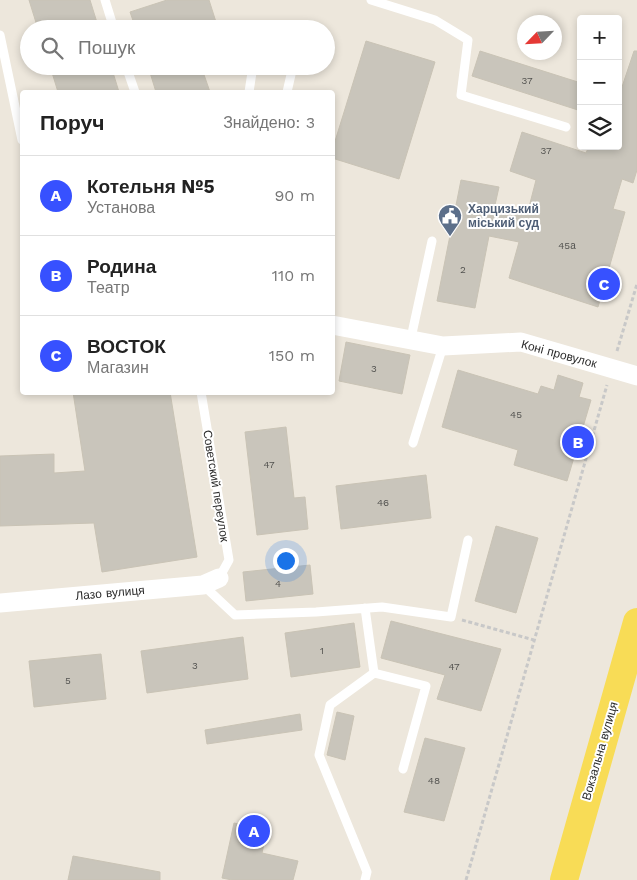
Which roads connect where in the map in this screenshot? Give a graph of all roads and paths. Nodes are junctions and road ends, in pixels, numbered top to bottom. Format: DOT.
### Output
graph roads {
  1 [pos="105,0"];
  2 [pos="371,0"];
  3 [pos="111,20"];
  4 [pos="0,35"];
  5 [pos="129,75"];
  6 [pos="252,75"];
  7 [pos="291,75"];
  8 [pos="134,90"];
  9 [pos="249,90"];
  10 [pos="287,90"];
  11 [pos="566,127"];
  12 [pos="20,130"];
  13 [pos="432,241"];
  14 [pos="637,284"];
  15 [pos="335,325"];
  16 [pos="411,338"];
  17 [pos="443,346"];
  18 [pos="611,369"];
  19 [pos="637,376"];
  20 [pos="201,395"];
  21 [pos="413,443"];
  22 [pos="468,540"];
  23 [pos="211,582"];
  24 [pos="0,603"];
  25 [pos="365,608"];
  26 [pos="451,617"];
  27 [pos="637,622"];
  28 [pos="534,640"];
  29 [pos="374,673"];
  30 [pos="403,769"];
  31 [pos="365,880"];
  32 [pos="466,880"];
  33 [pos="564,880"];
  1 -- 3 [label="lane"];
  2 -- 11 [label="lane"];
  4 -- 12 [label="lane"];
  5 -- 8 [label="lane"];
  6 -- 9 [label="lane"];
  7 -- 10 [label="lane"];
  13 -- 16 [label="lane"];
  14 -- 18 [label="path"];
  15 -- 16 [label="street, Коні провулок"];
  16 -- 17 [label="street, Коні провулок"];
  17 -- 18 [label="street, Коні провулок"];
  17 -- 21 [label="lane"];
  18 -- 19 [label="street, Коні провулок"];
  18 -- 28 [label="path"];
  20 -- 23 [label="lane, Советский переулок"];
  22 -- 26 [label="lane"];
  23 -- 24 [label="street, Лазо вулиця"];
  23 -- 25 [label="lane"];
  25 -- 26 [label="lane"];
  25 -- 29 [label="lane"];
  26 -- 28 [label="path"];
  27 -- 33 [label="main road, Вокзальна вулиця"];
  28 -- 32 [label="path"];
  29 -- 30 [label="lane"];
  29 -- 31 [label="lane"];
}
